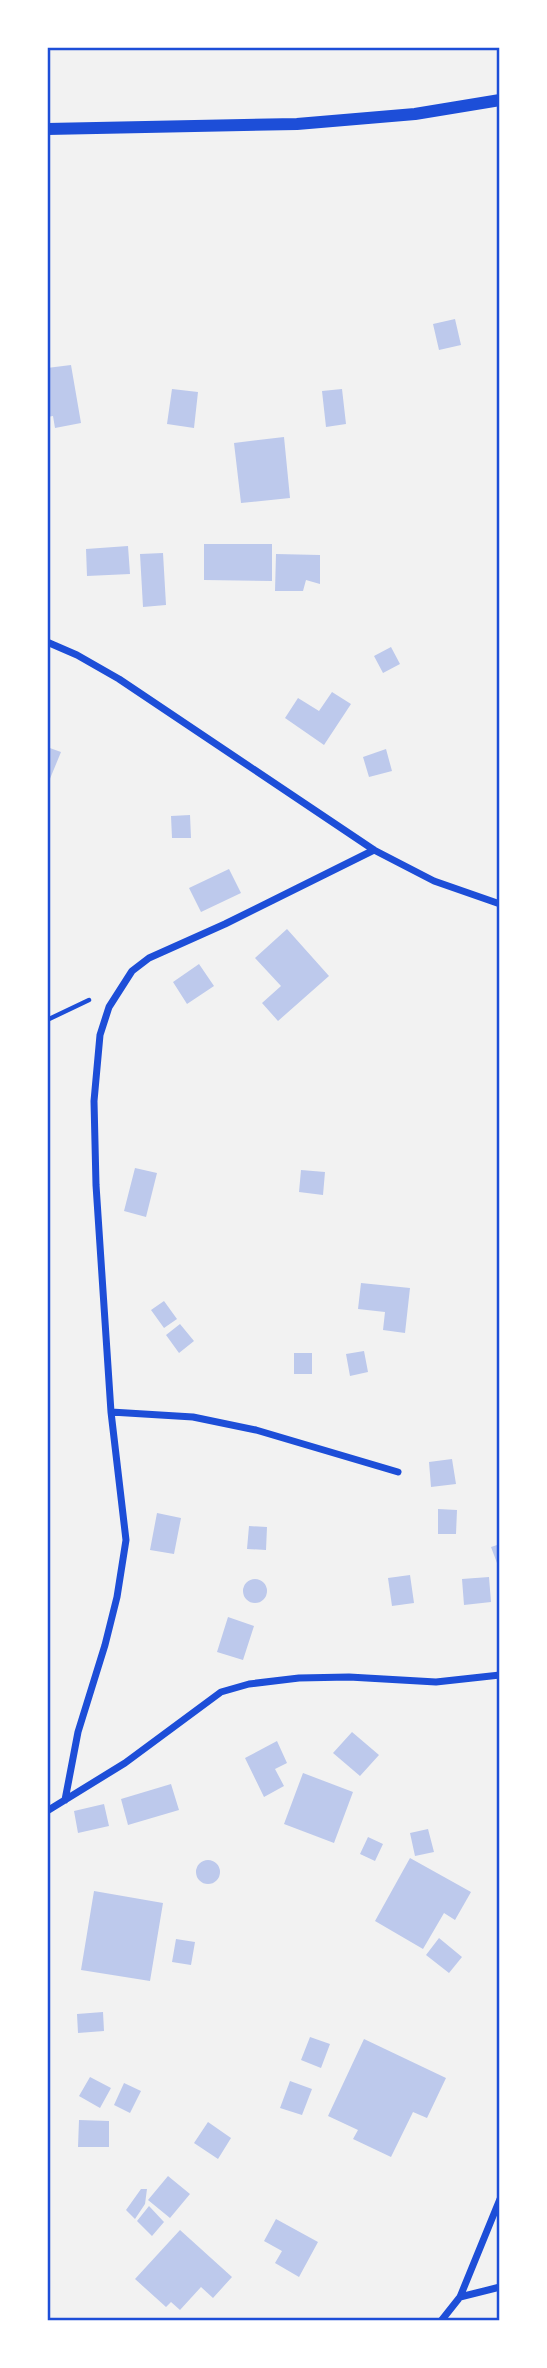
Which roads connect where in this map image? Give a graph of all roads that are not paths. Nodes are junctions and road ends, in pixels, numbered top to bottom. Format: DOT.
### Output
graph roads {
  1 [pos="500,100"];
  2 [pos="49,131"];
  3 [pos="47,642"];
  4 [pos="374,850"];
  5 [pos="500,904"];
  6 [pos="111,1412"];
  7 [pos="398,1472"];
  8 [pos="500,1675"];
  9 [pos="65,1800"];
  10 [pos="47,1811"];
  11 [pos="500,2199"];
  12 [pos="500,2287"];
  13 [pos="460,2297"];
  14 [pos="441,2321"];
  1 -- 2 [label="street"];
  3 -- 4 [label="street"];
  4 -- 5 [label="street"];
  4 -- 6 [label="street"];
  6 -- 7 [label="street"];
  6 -- 9 [label="street"];
  8 -- 9 [label="street"];
  9 -- 10 [label="street"];
  11 -- 13 [label="street"];
  12 -- 13 [label="street"];
  13 -- 14 [label="street"];
}
